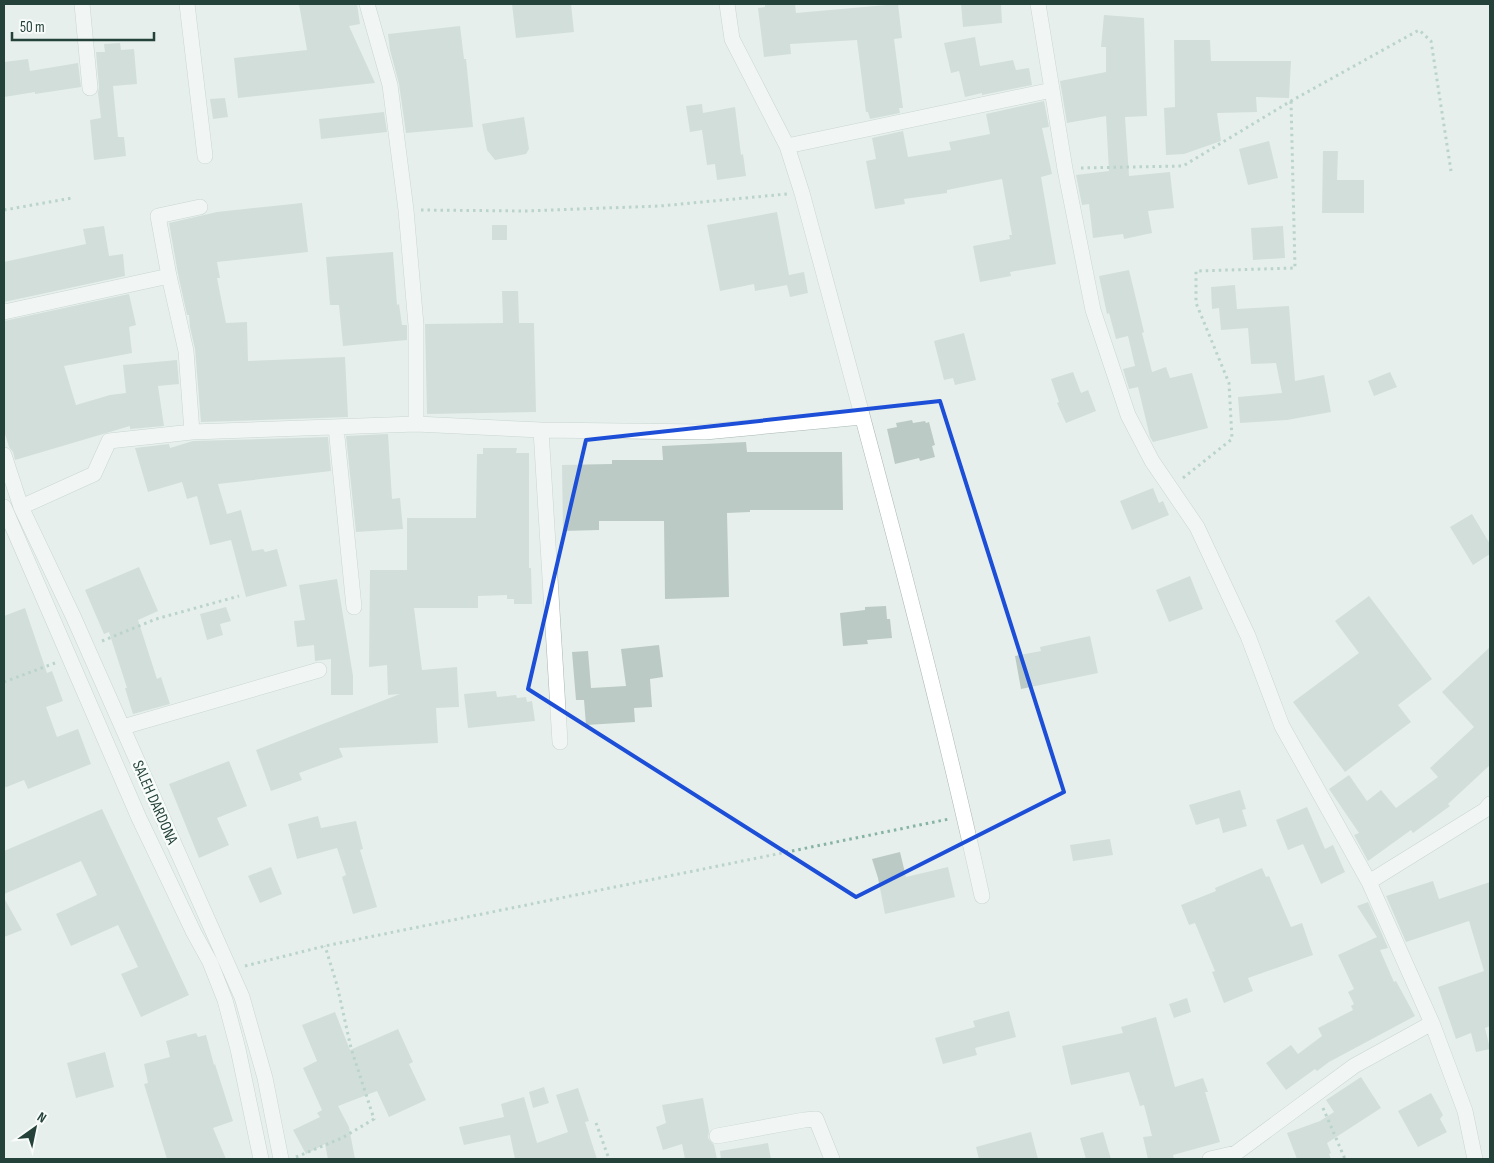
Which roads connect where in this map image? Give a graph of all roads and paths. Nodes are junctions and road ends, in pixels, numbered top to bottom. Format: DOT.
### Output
graph roads {
  1 [pos="82,4"];
  2 [pos="187,4"];
  3 [pos="367,4"];
  4 [pos="727,4"];
  5 [pos="1038,4"];
  6 [pos="90,88"];
  7 [pos="1052,90"];
  8 [pos="1290,101"];
  9 [pos="787,146"];
  10 [pos="205,156"];
  11 [pos="1065,169"];
  12 [pos="1451,172"];
  13 [pos="802,192"];
  14 [pos="72,198"];
  15 [pos="200,207"];
  16 [pos="4,210"];
  17 [pos="406,210"];
  18 [pos="169,276"];
  19 [pos="4,312"];
  20 [pos="862,417"];
  21 [pos="416,424"];
  22 [pos="336,426"];
  23 [pos="541,430"];
  24 [pos="192,432"];
  25 [pos="4,455"];
  26 [pos="1171,488"];
  27 [pos="4,507"];
  28 [pos="21,507"];
  29 [pos="239,596"];
  30 [pos="354,607"];
  31 [pos="87,647"];
  32 [pos="70,658"];
  33 [pos="319,670"];
  34 [pos="4,682"];
  35 [pos="123,726"];
  36 [pos="560,742"];
  37 [pos="1490,804"];
  38 [pos="964,816"];
  39 [pos="1368,882"];
  40 [pos="982,896"];
  41 [pos="325,946"];
  42 [pos="230,969"];
  43 [pos="1432,1023"];
  44 [pos="1317,1093"];
  45 [pos="596,1123"];
  46 [pos="717,1136"];
  47 [pos="1238,1156"];
  48 [pos="261,1159"];
  49 [pos="281,1159"];
  50 [pos="290,1159"];
  51 [pos="609,1159"];
  52 [pos="832,1159"];
  53 [pos="1210,1159"];
  54 [pos="1345,1159"];
  55 [pos="1476,1159"];
  1 -- 6 [label="street"];
  2 -- 10 [label="street"];
  3 -- 17 [label="street"];
  4 -- 9 [label="street"];
  5 -- 7 [label="street"];
  7 -- 9 [label="street"];
  7 -- 11 [label="street"];
  8 -- 11 [label="path"];
  8 -- 12 [label="path"];
  8 -- 26 [label="path"];
  9 -- 13 [label="street"];
  11 -- 26 [label="street"];
  13 -- 17 [label="path"];
  13 -- 20 [label="street"];
  14 -- 16 [label="path"];
  15 -- 18 [label="street"];
  17 -- 21 [label="street"];
  18 -- 19 [label="street"];
  18 -- 24 [label="street"];
  20 -- 23 [label="street"];
  20 -- 38 [label="street"];
  21 -- 22 [label="street"];
  21 -- 23 [label="street"];
  22 -- 24 [label="street"];
  22 -- 30 [label="street"];
  23 -- 36 [label="street"];
  24 -- 28 [label="street"];
  25 -- 28 [label="street, SALEH DARDONA"];
  26 -- 39 [label="street"];
  27 -- 32 [label="street, SALEH DARDONA"];
  28 -- 31 [label="street, SALEH DARDONA"];
  29 -- 31 [label="path"];
  31 -- 35 [label="street, SALEH DARDONA"];
  32 -- 34 [label="path"];
  32 -- 48 [label="street, SALEH DARDONA"];
  33 -- 35 [label="street"];
  35 -- 42 [label="street, SALEH DARDONA"];
  37 -- 39 [label="street"];
  38 -- 40 [label="street"];
  38 -- 41 [label="path"];
  39 -- 43 [label="street"];
  41 -- 42 [label="path"];
  41 -- 50 [label="path"];
  42 -- 49 [label="street, SALEH DARDONA"];
  43 -- 44 [label="street"];
  43 -- 55 [label="street"];
  44 -- 47 [label="street"];
  44 -- 54 [label="path"];
  45 -- 51 [label="path"];
  46 -- 52 [label="street"];
  47 -- 53 [label="street"];
}
